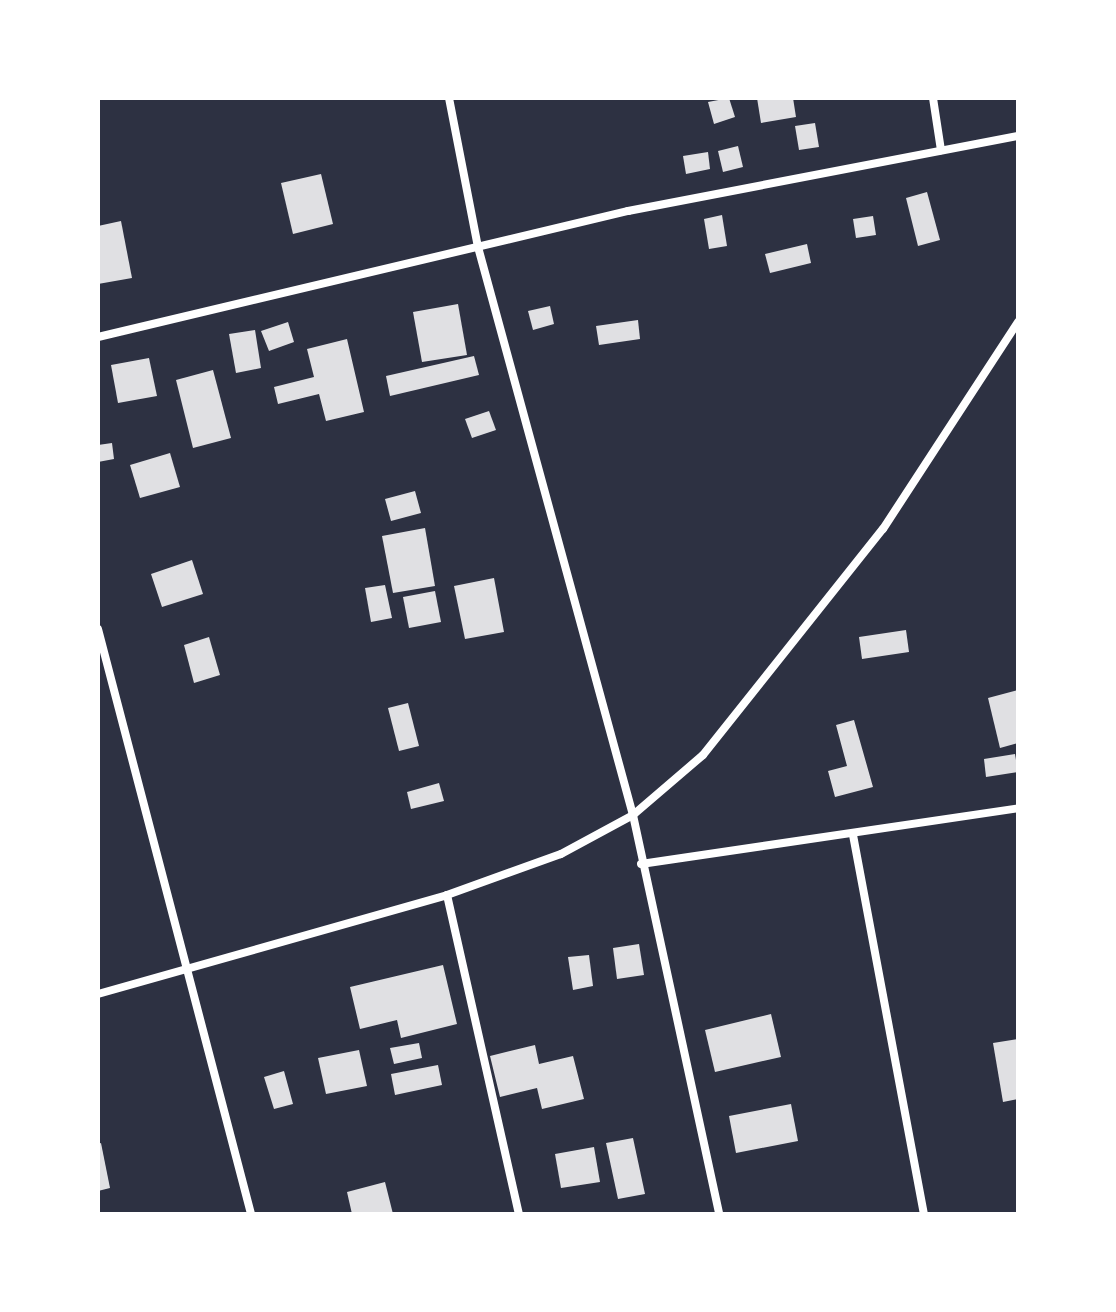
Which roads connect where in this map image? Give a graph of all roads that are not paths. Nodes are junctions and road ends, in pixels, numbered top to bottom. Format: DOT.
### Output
graph roads {
  1 [pos="449,98"];
  2 [pos="933,98"];
  3 [pos="1018,136"];
  4 [pos="941,150"];
  5 [pos="478,247"];
  6 [pos="1018,322"];
  7 [pos="98,337"];
  8 [pos="98,629"];
  9 [pos="1018,808"];
  10 [pos="633,815"];
  11 [pos="853,835"];
  12 [pos="641,864"];
  13 [pos="447,895"];
  14 [pos="190,971"];
  15 [pos="98,994"];
  16 [pos="251,1214"];
  17 [pos="519,1214"];
  18 [pos="719,1214"];
  19 [pos="924,1214"];
  1 -- 5 [label="street"];
  2 -- 4 [label="street"];
  3 -- 4 [label="street"];
  4 -- 5 [label="street"];
  5 -- 7 [label="street"];
  5 -- 10 [label="street"];
  6 -- 10 [label="street"];
  8 -- 14 [label="street"];
  9 -- 11 [label="street"];
  10 -- 12 [label="street"];
  10 -- 13 [label="street"];
  11 -- 12 [label="street"];
  11 -- 19 [label="street"];
  12 -- 18 [label="street"];
  13 -- 14 [label="street"];
  13 -- 17 [label="street"];
  14 -- 15 [label="street"];
  14 -- 16 [label="street"];
}
